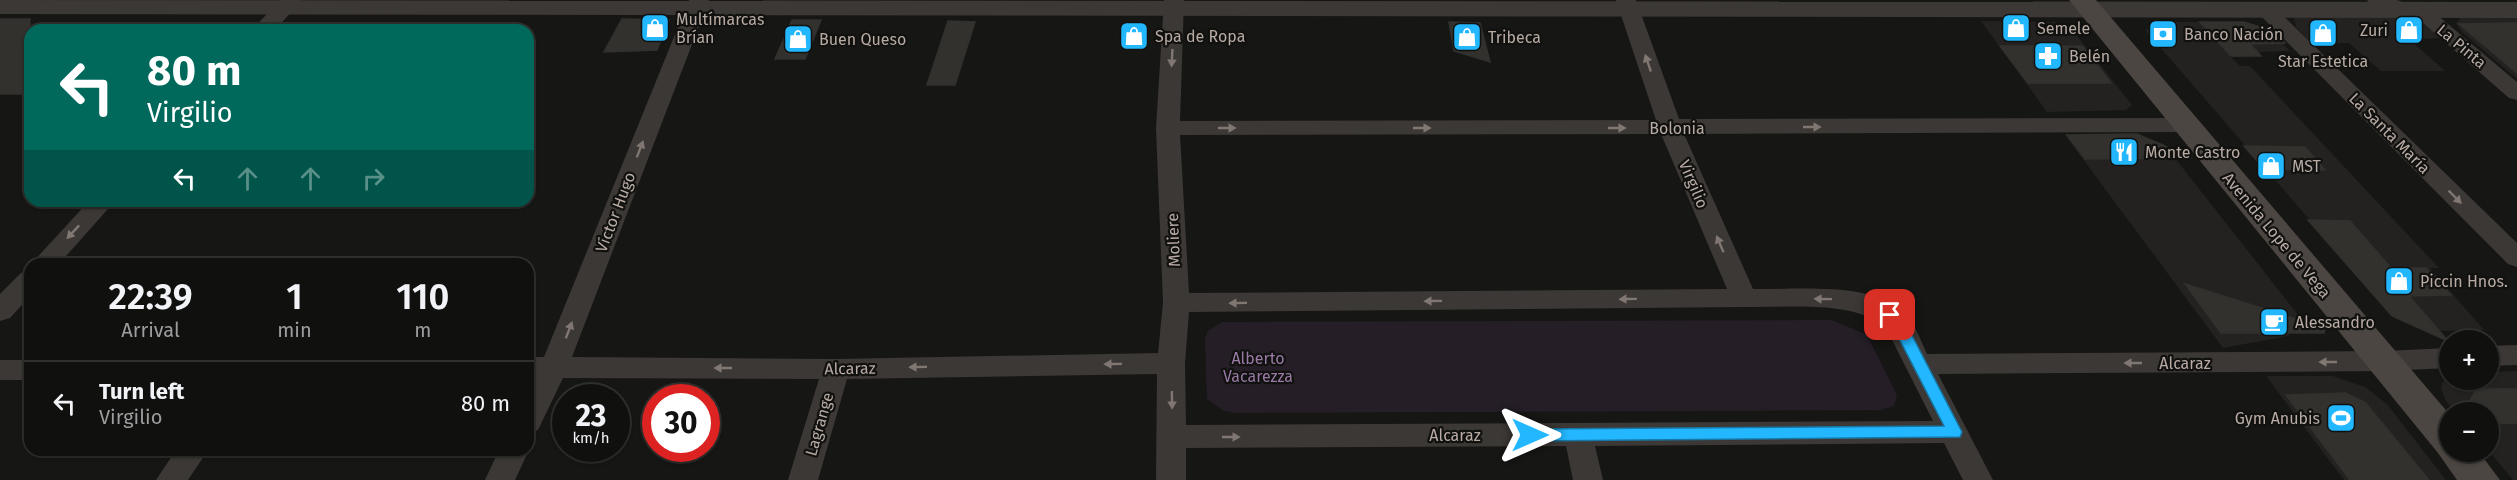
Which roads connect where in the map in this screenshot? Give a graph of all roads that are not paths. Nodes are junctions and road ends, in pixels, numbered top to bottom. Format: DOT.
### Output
graph roads {
  1 [pos="2377,0"];
  2 [pos="1627,3"];
  3 [pos="2084,3"];
  4 [pos="287,4"];
  5 [pos="697,4"];
  6 [pos="915,4"];
  7 [pos="1174,5"];
  8 [pos="0,6"];
  9 [pos="2264,8"];
  10 [pos="2402,9"];
  11 [pos="2517,10"];
  12 [pos="269,24"];
  13 [pos="2517,93"];
  14 [pos="2185,125"];
  15 [pos="1168,128"];
  16 [pos="1670,128"];
  17 [pos="97,207"];
  18 [pos="50,258"];
  19 [pos="2517,258"];
  20 [pos="24,285"];
  21 [pos="1744,297"];
  22 [pos="1176,303"];
  23 [pos="0,311"];
  24 [pos="2517,355"];
  25 [pos="2499,356"];
  26 [pos="2439,358"];
  27 [pos="2383,361"];
  28 [pos="1171,363"];
  29 [pos="1920,364"];
  30 [pos="541,367"];
  31 [pos="836,369"];
  32 [pos="0,370"];
  33 [pos="24,370"];
  34 [pos="534,397"];
  35 [pos="2439,429"];
  36 [pos="1954,432"];
  37 [pos="1578,435"];
  38 [pos="1172,437"];
  39 [pos="189,456"];
  40 [pos="511,456"];
  41 [pos="2465,462"];
  42 [pos="171,480"];
  43 [pos="500,480"];
  44 [pos="803,480"];
  45 [pos="1171,480"];
  46 [pos="1588,480"];
  47 [pos="1978,480"];
  48 [pos="2480,480"];
  1 -- 10 [label="street, La Pinta"];
  2 -- 3 [label="street"];
  2 -- 7 [label="street"];
  16 -- 2 [label="street, Virgilio, one-way"];
  3 -- 9 [label="street"];
  3 -- 14 [label="main road, Avenida Lope de Vega"];
  4 -- 5 [label="street"];
  4 -- 8 [label="street"];
  4 -- 12 [label="street"];
  5 -- 6 [label="street"];
  30 -- 5 [label="street, Víctor Hugo, one-way"];
  6 -- 7 [label="street"];
  7 -- 15 [label="street, Moliere, one-way"];
  9 -- 10 [label="street"];
  9 -- 19 [label="street, La Santa María, one-way"];
  10 -- 11 [label="street"];
  10 -- 13 [label="street, La Pinta"];
  16 -- 14 [label="street, Bolonia, one-way"];
  14 -- 27 [label="main road, Avenida Lope de Vega"];
  15 -- 16 [label="street, Bolonia, one-way"];
  15 -- 22 [label="street, Moliere"];
  21 -- 16 [label="street, Virgilio, one-way"];
  17 -- 18 [label="street, one-way"];
  20 -- 23 [label="street"];
  21 -- 22 [label="street, one-way"];
  29 -- 21 [label="street, one-way"];
  22 -- 28 [label="street, Moliere"];
  24 -- 25 [label="street"];
  26 -- 27 [label="street, Alcaraz"];
  27 -- 29 [label="street, Alcaraz, one-way"];
  27 -- 35 [label="main road, Avenida Lope de Vega"];
  28 -- 31 [label="street, Alcaraz, one-way"];
  28 -- 38 [label="street, Moliere, one-way"];
  29 -- 36 [label="street"];
  31 -- 30 [label="street, Alcaraz, one-way"];
  30 -- 34 [label="street, Víctor Hugo"];
  31 -- 44 [label="street, Lagrange"];
  32 -- 33 [label="street"];
  36 -- 37 [label="street, Alcaraz"];
  36 -- 47 [label="street"];
  38 -- 37 [label="street, Alcaraz, one-way"];
  37 -- 46 [label="street"];
  38 -- 45 [label="street, Moliere"];
  39 -- 42 [label="street"];
  40 -- 43 [label="street"];
  41 -- 48 [label="main road"];
}
